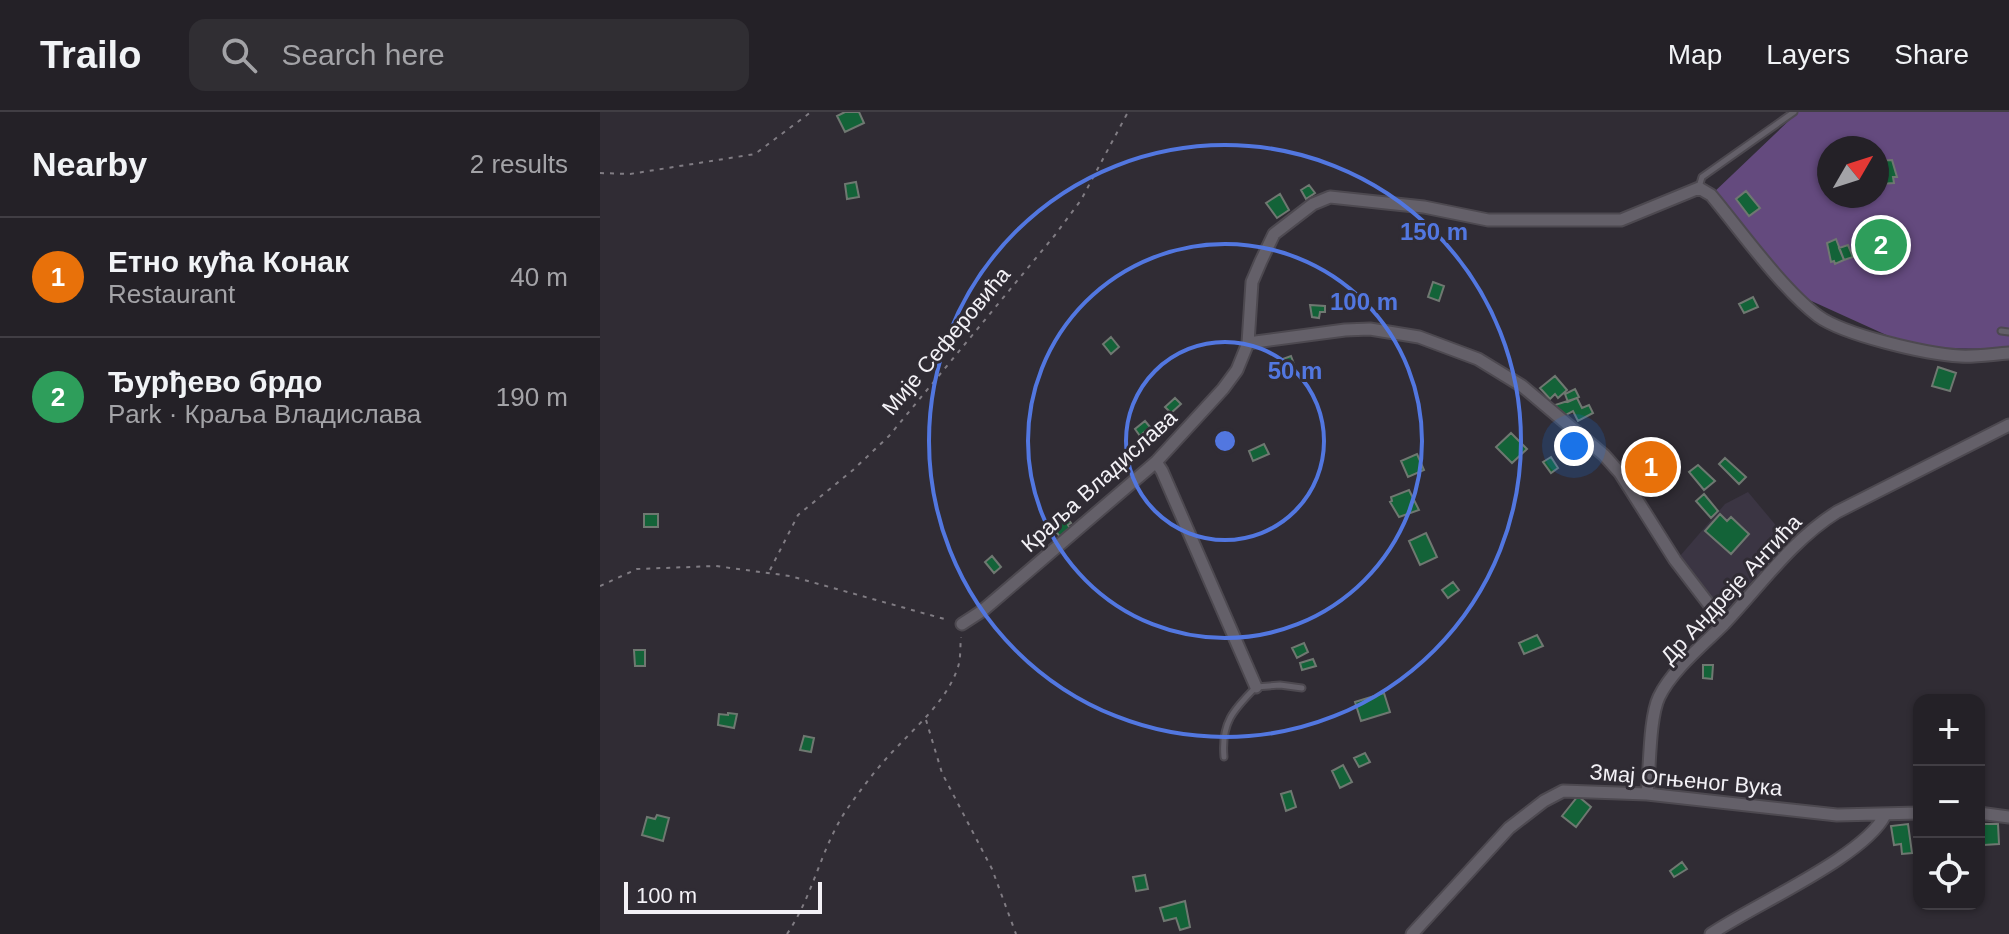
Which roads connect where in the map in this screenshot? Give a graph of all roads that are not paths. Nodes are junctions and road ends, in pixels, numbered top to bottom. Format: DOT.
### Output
graph roads {
  1 [pos="1794,112"];
  2 [pos="1699,188"];
  3 [pos="2001,331"];
  4 [pos="2009,332"];
  5 [pos="1248,343"];
  6 [pos="2009,353"];
  7 [pos="2009,425"];
  8 [pos="1156,462"];
  9 [pos="962,624"];
  10 [pos="1724,624"];
  11 [pos="1256,687"];
  12 [pos="1302,688"];
  13 [pos="1224,757"];
  14 [pos="1647,794"];
  15 [pos="1913,813"];
  16 [pos="1985,814"];
  17 [pos="1885,815"];
  18 [pos="2009,817"];
  19 [pos="1412,934"];
  20 [pos="1711,934"];
  1 -- 2 [label="lane"];
  2 -- 5 [label="street, Краља Владислава"];
  2 -- 6 [label="street"];
  3 -- 4 [label="lane"];
  5 -- 8 [label="street, Краља Владислава"];
  5 -- 10 [label="street"];
  7 -- 10 [label="street, Др Андреје Антића"];
  8 -- 9 [label="street, Краља Владислава"];
  8 -- 11 [label="street"];
  10 -- 14 [label="street, Др Андреје Антића"];
  11 -- 12 [label="lane"];
  11 -- 13 [label="lane"];
  14 -- 17 [label="street, Змај Огњеног Вука"];
  14 -- 19 [label="street, Змај Огњеног Вука"];
  15 -- 17 [label="street, Змај Огњеног Вука"];
  16 -- 18 [label="street"];
  17 -- 20 [label="street"];
}
